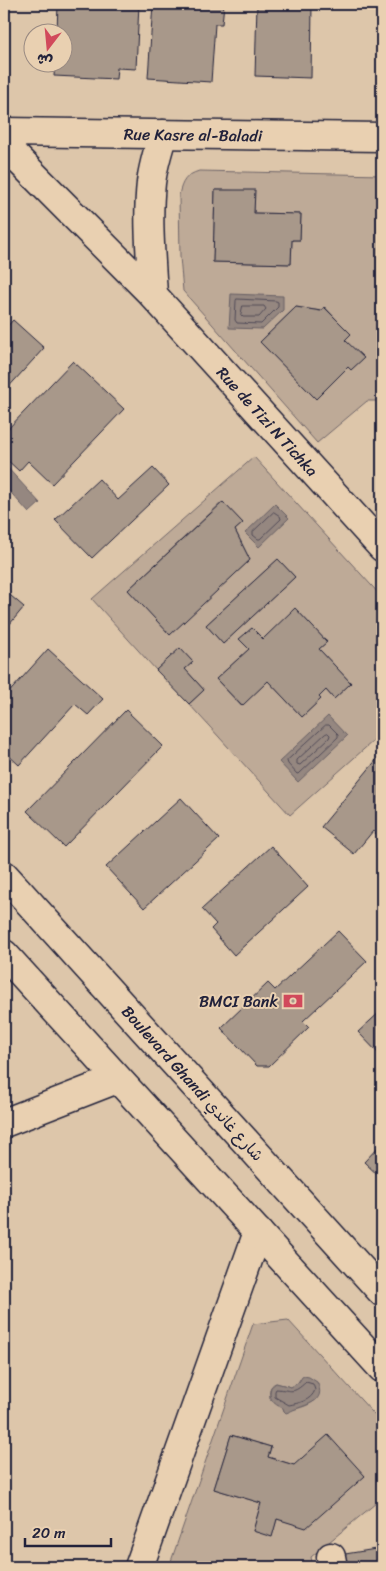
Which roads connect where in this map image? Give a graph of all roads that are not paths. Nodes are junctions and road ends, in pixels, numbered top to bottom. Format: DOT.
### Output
graph roads {
  1 [pos="4,132"];
  2 [pos="163,134"];
  3 [pos="382,137"];
  4 [pos="4,145"];
  5 [pos="153,295"];
  6 [pos="382,547"];
  7 [pos="4,875"];
  8 [pos="4,954"];
  9 [pos="117,1080"];
  10 [pos="4,1123"];
  11 [pos="258,1232"];
  12 [pos="382,1292"];
  13 [pos="382,1368"];
  14 [pos="139,1567"];
  1 -- 2 [label="street, Rue Kasre al-Baladi"];
  2 -- 3 [label="street, Rue Kasre al-Baladi"];
  2 -- 5 [label="street"];
  4 -- 5 [label="street, Rue de Tizi N Tichka"];
  5 -- 6 [label="street, Rue de Tizi N Tichka"];
  7 -- 12 [label="street, Boulevard Ghandi شارع غاندي"];
  8 -- 9 [label="street"];
  9 -- 10 [label="street"];
  9 -- 11 [label="street"];
  11 -- 13 [label="street"];
  11 -- 14 [label="street"];
}
